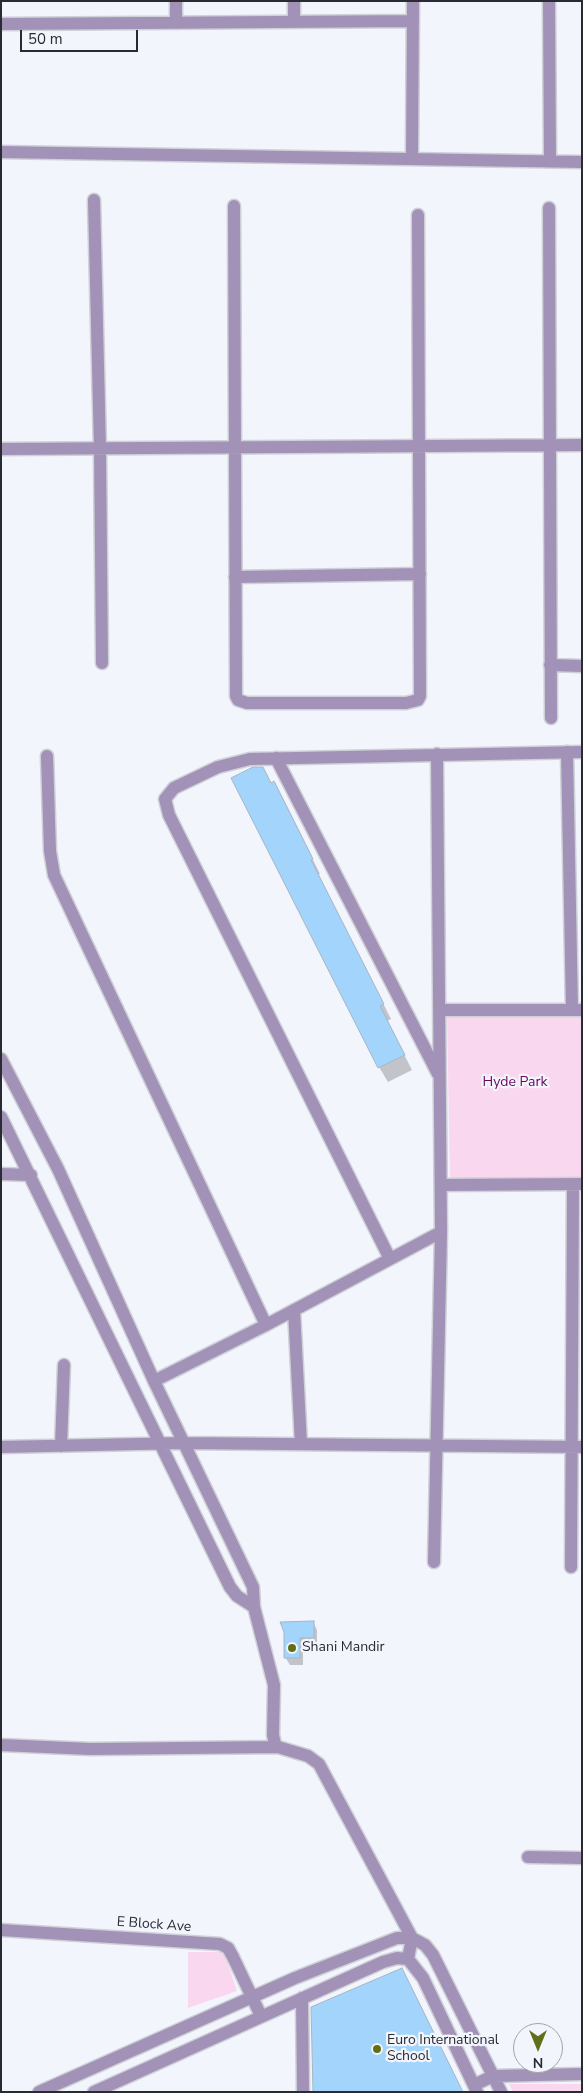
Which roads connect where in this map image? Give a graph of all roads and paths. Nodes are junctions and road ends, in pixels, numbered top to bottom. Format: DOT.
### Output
graph roads {
  1 [pos="176,1"];
  2 [pos="294,1"];
  3 [pos="413,1"];
  4 [pos="548,1"];
  5 [pos="413,21"];
  6 [pos="294,22"];
  7 [pos="176,23"];
  8 [pos="1,24"];
  9 [pos="1,152"];
  10 [pos="412,159"];
  11 [pos="550,161"];
  12 [pos="582,162"];
  13 [pos="94,200"];
  14 [pos="234,206"];
  15 [pos="549,208"];
  16 [pos="418,215"];
  17 [pos="582,445"];
  18 [pos="419,446"];
  19 [pos="550,446"];
  20 [pos="1,449"];
  21 [pos="100,449"];
  22 [pos="234,449"];
  23 [pos="420,574"];
  24 [pos="235,577"];
  25 [pos="102,663"];
  26 [pos="550,665"];
  27 [pos="582,666"];
  28 [pos="551,718"];
  29 [pos="567,752"];
  30 [pos="582,752"];
  31 [pos="437,754"];
  32 [pos="47,756"];
  33 [pos="276,758"];
  34 [pos="439,1010"];
  35 [pos="577,1010"];
  36 [pos="1,1059"];
  37 [pos="439,1076"];
  38 [pos="1,1117"];
  39 [pos="1,1174"];
  40 [pos="30,1175"];
  41 [pos="578,1184"];
  42 [pos="440,1185"];
  43 [pos="441,1232"];
  44 [pos="390,1259"];
  45 [pos="294,1310"];
  46 [pos="266,1325"];
  47 [pos="64,1365"];
  48 [pos="154,1381"];
  49 [pos="184,1443"];
  50 [pos="160,1444"];
  51 [pos="301,1444"];
  52 [pos="61,1446"];
  53 [pos="435,1446"];
  54 [pos="1,1447"];
  55 [pos="576,1447"];
  56 [pos="434,1562"];
  57 [pos="571,1567"];
  58 [pos="254,1607"];
  59 [pos="1,1745"];
  60 [pos="278,1747"];
  61 [pos="528,1856"];
  62 [pos="582,1858"];
  63 [pos="1,1930"];
  64 [pos="412,1938"];
  65 [pos="408,1958"];
  66 [pos="250,1998"];
  67 [pos="302,1998"];
  68 [pos="261,2016"];
  69 [pos="582,2074"];
  70 [pos="493,2076"];
  71 [pos="475,2088"];
  72 [pos="39,2092"];
  73 [pos="94,2092"];
  74 [pos="303,2092"];
  75 [pos="501,2092"];
  1 -- 7 [label="street"];
  2 -- 6 [label="street"];
  3 -- 5 [label="street"];
  4 -- 11 [label="street"];
  5 -- 6 [label="street"];
  5 -- 10 [label="street"];
  6 -- 7 [label="street"];
  7 -- 8 [label="street"];
  9 -- 10 [label="street"];
  10 -- 11 [label="street"];
  11 -- 12 [label="street"];
  13 -- 21 [label="street"];
  14 -- 22 [label="street"];
  15 -- 19 [label="street"];
  16 -- 18 [label="street"];
  17 -- 19 [label="street"];
  18 -- 19 [label="street"];
  18 -- 22 [label="street"];
  18 -- 23 [label="street"];
  19 -- 26 [label="street"];
  20 -- 21 [label="street"];
  21 -- 22 [label="street"];
  21 -- 25 [label="street"];
  22 -- 24 [label="street"];
  23 -- 24 [label="street"];
  23 -- 24 [label="street"];
  26 -- 27 [label="street"];
  26 -- 28 [label="street"];
  29 -- 30 [label="street"];
  29 -- 31 [label="street"];
  29 -- 35 [label="street"];
  31 -- 33 [label="street"];
  31 -- 34 [label="street"];
  32 -- 46 [label="street"];
  33 -- 37 [label="street"];
  33 -- 44 [label="street"];
  34 -- 35 [label="street"];
  34 -- 37 [label="street"];
  36 -- 48 [label="street"];
  37 -- 42 [label="street"];
  38 -- 40 [label="street"];
  39 -- 40 [label="street"];
  40 -- 50 [label="street"];
  41 -- 42 [label="street"];
  41 -- 55 [label="street"];
  42 -- 43 [label="street"];
  43 -- 44 [label="street"];
  43 -- 53 [label="street"];
  44 -- 45 [label="street"];
  45 -- 46 [label="street"];
  45 -- 51 [label="street"];
  46 -- 48 [label="street"];
  47 -- 52 [label="street"];
  48 -- 49 [label="street"];
  49 -- 50 [label="street"];
  49 -- 51 [label="street"];
  49 -- 58 [label="street"];
  50 -- 52 [label="street"];
  50 -- 58 [label="street"];
  51 -- 53 [label="street"];
  52 -- 54 [label="street"];
  53 -- 55 [label="street"];
  53 -- 56 [label="street"];
  55 -- 57 [label="street"];
  58 -- 60 [label="street"];
  59 -- 60 [label="street"];
  60 -- 64 [label="street"];
  61 -- 62 [label="street"];
  63 -- 66 [label="street, E Block Ave"];
  64 -- 65 [label="street"];
  64 -- 66 [label="street"];
  64 -- 70 [label="street"];
  65 -- 67 [label="street"];
  65 -- 71 [label="street"];
  66 -- 68 [label="street, E Block Ave"];
  66 -- 72 [label="street"];
  67 -- 68 [label="street"];
  67 -- 74 [label="street"];
  68 -- 73 [label="street"];
  69 -- 70 [label="street"];
  70 -- 71 [label="street"];
  70 -- 75 [label="street"];
}
